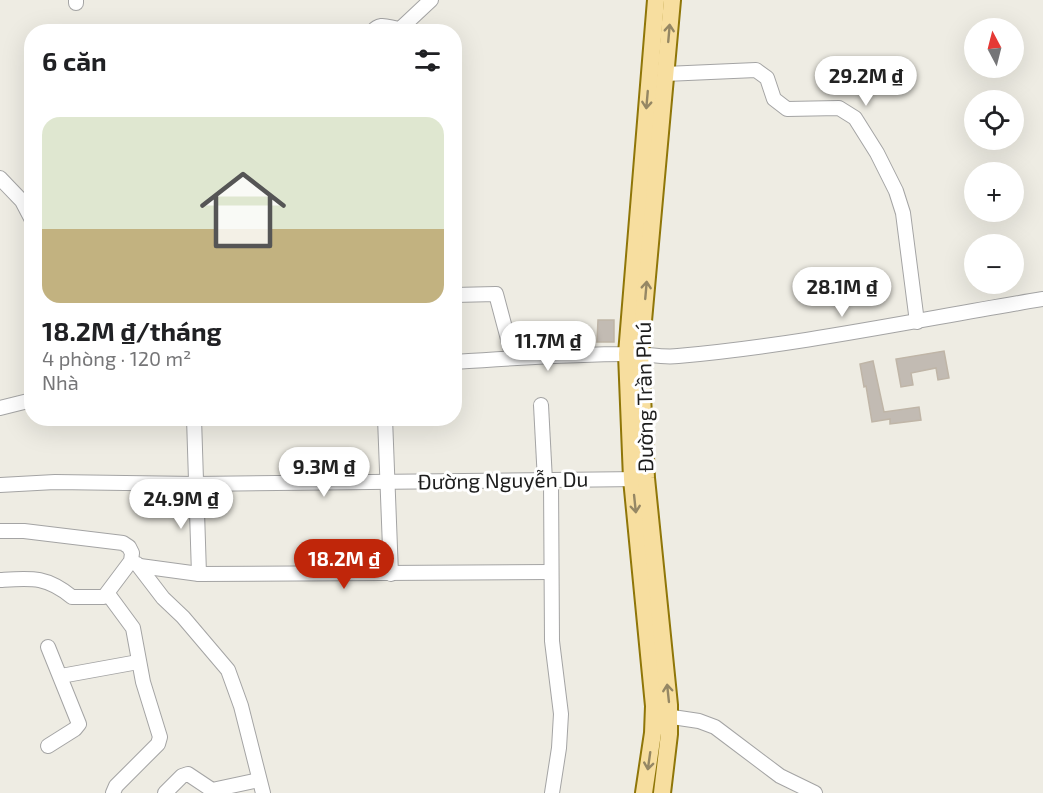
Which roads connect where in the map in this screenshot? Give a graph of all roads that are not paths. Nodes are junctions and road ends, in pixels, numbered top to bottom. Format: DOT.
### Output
graph roads {
  1 [pos="431,0"];
  2 [pos="656,0"];
  3 [pos="672,0"];
  4 [pos="405,24"];
  5 [pos="665,74"];
  6 [pos="0,178"];
  7 [pos="24,205"];
  8 [pos="462,295"];
  9 [pos="1043,299"];
  10 [pos="917,322"];
  11 [pos="634,354"];
  12 [pos="513,357"];
  13 [pos="462,361"];
  14 [pos="24,402"];
  15 [pos="541,405"];
  16 [pos="0,408"];
  17 [pos="194,426"];
  18 [pos="385,426"];
  19 [pos="639,478"];
  20 [pos="548,481"];
  21 [pos="387,482"];
  22 [pos="195,484"];
  23 [pos="0,485"];
  24 [pos="0,531"];
  25 [pos="135,563"];
  26 [pos="551,572"];
  27 [pos="391,573"];
  28 [pos="199,574"];
  29 [pos="0,580"];
  30 [pos="108,594"];
  31 [pos="48,647"];
  32 [pos="138,662"];
  33 [pos="60,676"];
  34 [pos="662,716"];
  35 [pos="48,746"];
  36 [pos="261,787"];
  37 [pos="114,793"];
  38 [pos="165,793"];
  39 [pos="552,793"];
  40 [pos="645,793"];
  41 [pos="662,793"];
  42 [pos="815,793"];
  1 -- 4 [label="street"];
  2 -- 11 [label="main road, Đường Trần Phú, one-way"];
  5 -- 3 [label="main road, Đường Trần Phú, one-way"];
  5 -- 10 [label="street"];
  11 -- 5 [label="main road, Đường Trần Phú, one-way"];
  6 -- 7 [label="street"];
  8 -- 12 [label="street"];
  9 -- 10 [label="street"];
  10 -- 11 [label="street"];
  11 -- 12 [label="street"];
  11 -- 19 [label="main road, Đường Trần Phú"];
  12 -- 13 [label="street"];
  14 -- 16 [label="street"];
  15 -- 20 [label="street"];
  17 -- 22 [label="street"];
  18 -- 21 [label="street"];
  19 -- 20 [label="street, Đường Nguyễn Du"];
  19 -- 34 [label="main road, Đường Trần Phú"];
  20 -- 21 [label="street, Đường Nguyễn Du"];
  20 -- 26 [label="street"];
  21 -- 22 [label="street, Đường Nguyễn Du"];
  21 -- 27 [label="street"];
  22 -- 23 [label="street, Đường Nguyễn Du"];
  22 -- 28 [label="street"];
  24 -- 25 [label="street"];
  25 -- 28 [label="street"];
  25 -- 30 [label="street"];
  25 -- 36 [label="street"];
  26 -- 27 [label="street"];
  26 -- 39 [label="street"];
  27 -- 28 [label="street"];
  29 -- 30 [label="street"];
  30 -- 32 [label="street"];
  31 -- 33 [label="street"];
  32 -- 33 [label="street"];
  32 -- 37 [label="street"];
  33 -- 35 [label="street"];
  34 -- 40 [label="main road, Đường Trần Phú, one-way"];
  34 -- 41 [label="main road, Đường Trần Phú"];
  34 -- 42 [label="street"];
  36 -- 38 [label="street"];
}
